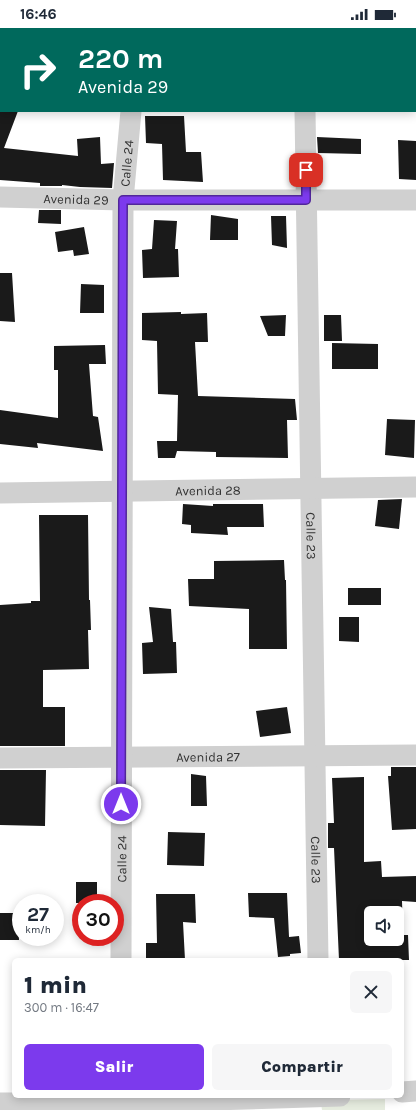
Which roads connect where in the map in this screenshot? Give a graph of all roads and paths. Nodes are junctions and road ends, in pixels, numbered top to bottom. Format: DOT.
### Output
graph roads {
  1 [pos="131,112"];
  2 [pos="305,112"];
  3 [pos="0,197"];
  4 [pos="123,200"];
  5 [pos="306,200"];
  6 [pos="416,200"];
  7 [pos="416,487"];
  8 [pos="310,489"];
  9 [pos="122,491"];
  10 [pos="0,493"];
  11 [pos="315,756"];
  12 [pos="416,756"];
  13 [pos="0,758"];
  14 [pos="121,758"];
  15 [pos="121,958"];
  16 [pos="318,958"];
  17 [pos="416,1091"];
  18 [pos="404,1092"];
  19 [pos="325,1100"];
  20 [pos="120,1103"];
  21 [pos="0,1104"];
  1 -- 4 [label="street, Calle 24"];
  2 -- 5 [label="street, Calle 23"];
  3 -- 4 [label="street, Avenida 29"];
  4 -- 5 [label="street, Avenida 29"];
  4 -- 9 [label="street, Calle 24"];
  5 -- 6 [label="street, Avenida 29"];
  5 -- 8 [label="street, Calle 23"];
  7 -- 8 [label="street, Avenida 28"];
  8 -- 9 [label="street, Avenida 28"];
  8 -- 11 [label="street, Calle 23"];
  9 -- 10 [label="street, Avenida 28"];
  9 -- 14 [label="street, Calle 24"];
  11 -- 12 [label="street, Avenida 27"];
  11 -- 14 [label="street, Avenida 27"];
  11 -- 16 [label="street, Calle 23"];
  13 -- 14 [label="street, Avenida 27"];
  14 -- 15 [label="street, Calle 24"];
  17 -- 18 [label="street"];
  19 -- 20 [label="street"];
  20 -- 21 [label="street"];
}
